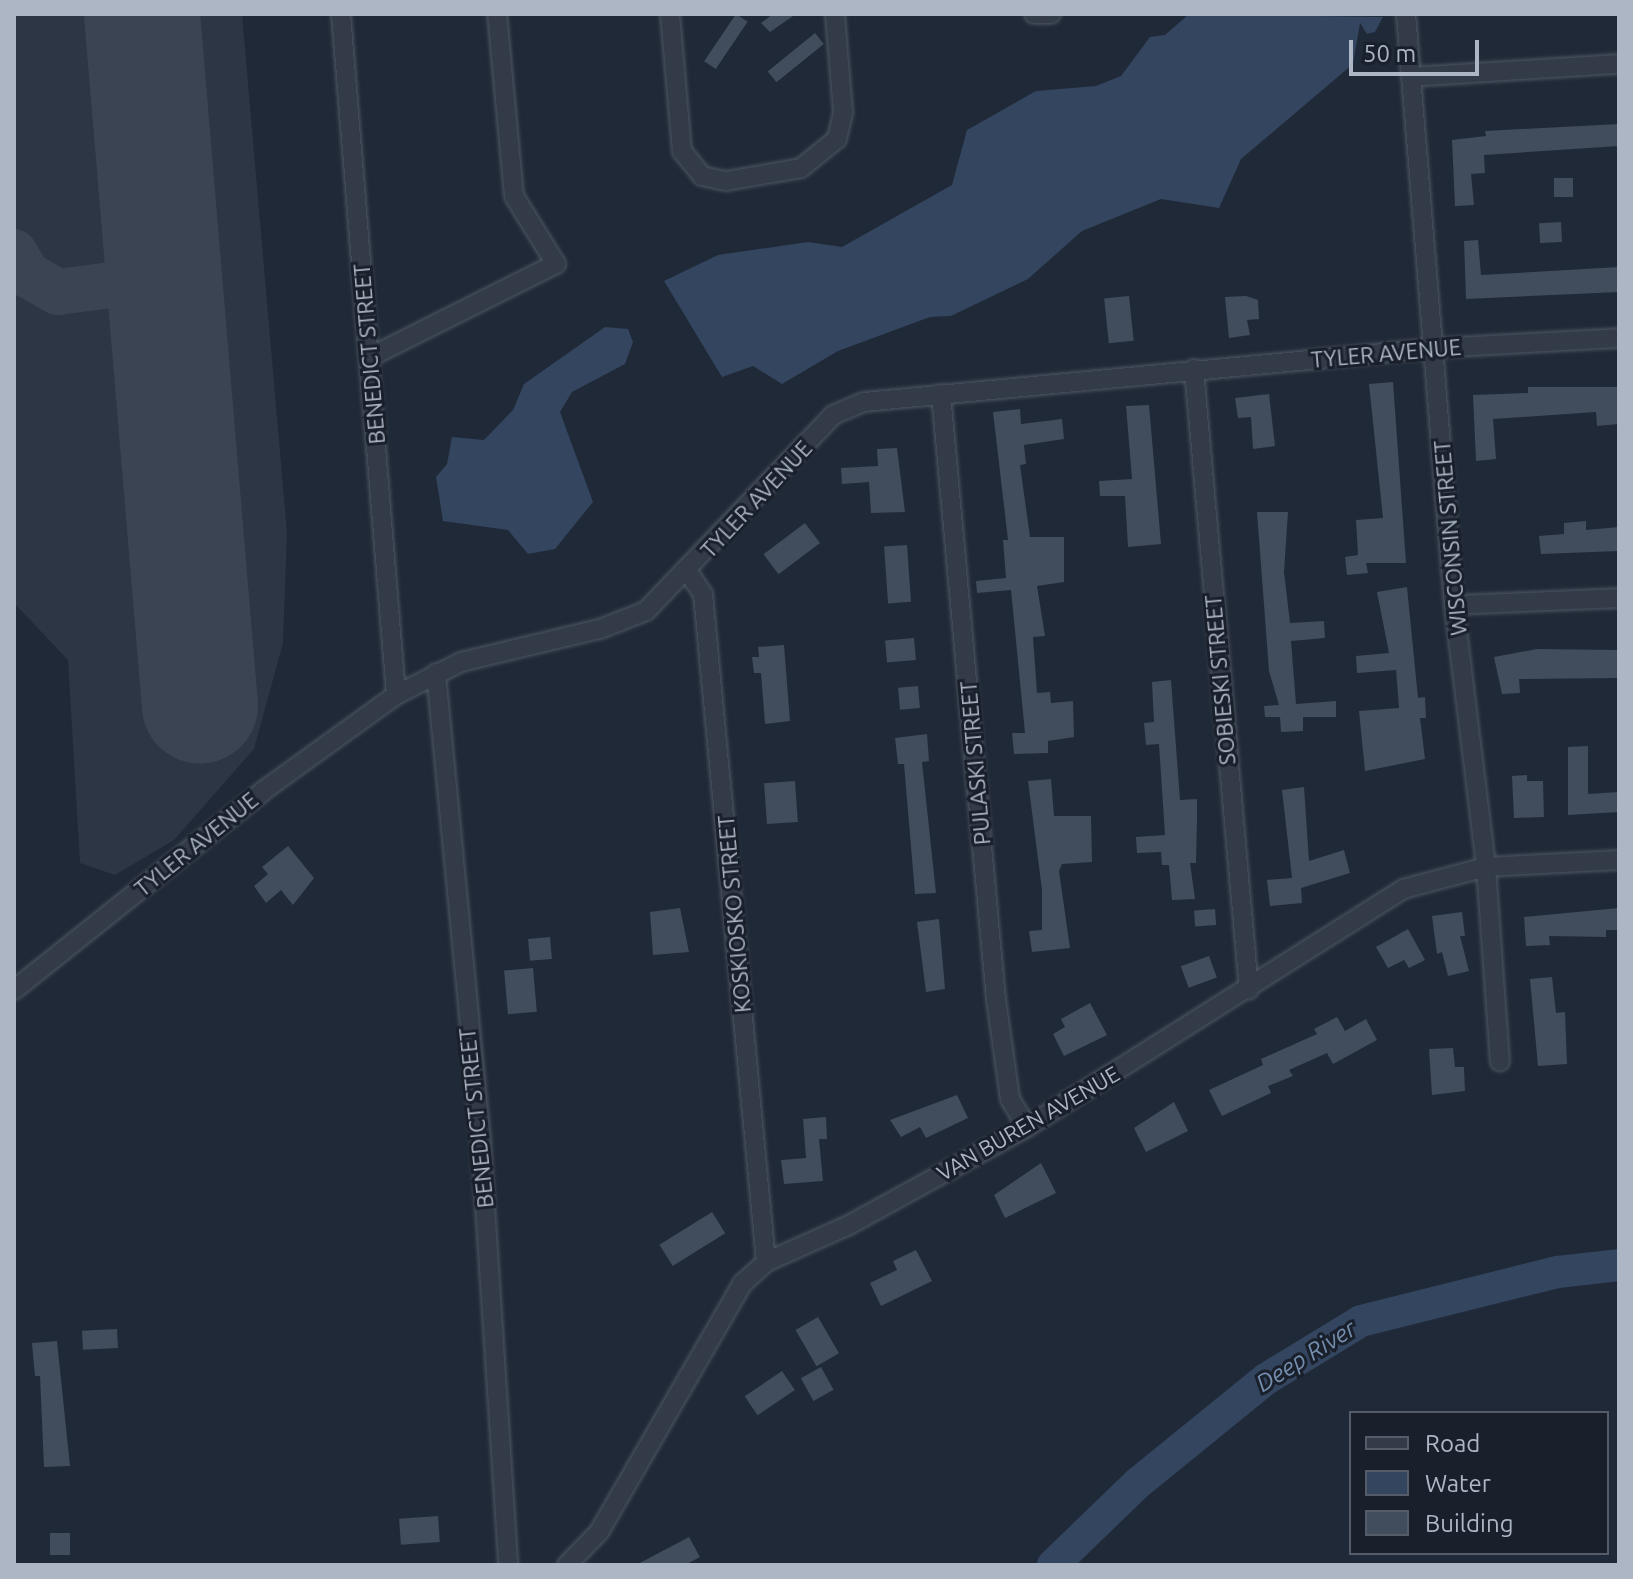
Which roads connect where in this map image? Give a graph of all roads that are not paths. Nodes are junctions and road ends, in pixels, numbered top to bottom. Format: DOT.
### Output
graph roads {
  1 [pos="341,14"];
  2 [pos="497,14"];
  3 [pos="670,14"];
  4 [pos="835,14"];
  5 [pos="1034,14"];
  6 [pos="1051,14"];
  7 [pos="1406,14"];
  8 [pos="1619,64"];
  9 [pos="1411,77"];
  10 [pos="1619,338"];
  11 [pos="1436,348"];
  12 [pos="370,357"];
  13 [pos="1194,369"];
  14 [pos="941,394"];
  15 [pos="688,572"];
  16 [pos="1619,598"];
  17 [pos="1454,605"];
  18 [pos="436,673"];
  19 [pos="396,695"];
  20 [pos="1619,860"];
  21 [pos="1486,867"];
  22 [pos="14,990"];
  23 [pos="1249,990"];
  24 [pos="1500,1061"];
  25 [pos="1027,1127"];
  26 [pos="766,1262"];
  27 [pos="508,1565"];
  28 [pos="567,1565"];
  1 -- 12 [label="street, BENEDICT STREET"];
  2 -- 12 [label="street"];
  3 -- 4 [label="street"];
  5 -- 6 [label="street"];
  7 -- 9 [label="street, WISCONSIN STREET"];
  8 -- 9 [label="street"];
  9 -- 11 [label="street, WISCONSIN STREET"];
  10 -- 11 [label="street, TYLER AVENUE"];
  11 -- 13 [label="street, TYLER AVENUE"];
  11 -- 17 [label="street, WISCONSIN STREET"];
  12 -- 19 [label="street, BENEDICT STREET"];
  13 -- 14 [label="street, TYLER AVENUE"];
  13 -- 23 [label="street, SOBIESKI STREET"];
  14 -- 15 [label="street, TYLER AVENUE"];
  14 -- 25 [label="street, PULASKI STREET"];
  15 -- 18 [label="street, TYLER AVENUE"];
  15 -- 26 [label="street, KOSKIOSKO STREET"];
  16 -- 17 [label="street"];
  17 -- 21 [label="street, WISCONSIN STREET"];
  18 -- 19 [label="street, TYLER AVENUE"];
  18 -- 27 [label="street, BENEDICT STREET"];
  19 -- 22 [label="street, TYLER AVENUE"];
  20 -- 21 [label="street, VAN BUREN AVENUE"];
  21 -- 23 [label="street, VAN BUREN AVENUE"];
  21 -- 24 [label="street, WISCONSIN STREET"];
  23 -- 25 [label="street, VAN BUREN AVENUE"];
  25 -- 26 [label="street, VAN BUREN AVENUE"];
  26 -- 28 [label="street, VAN BUREN AVENUE"];
}
